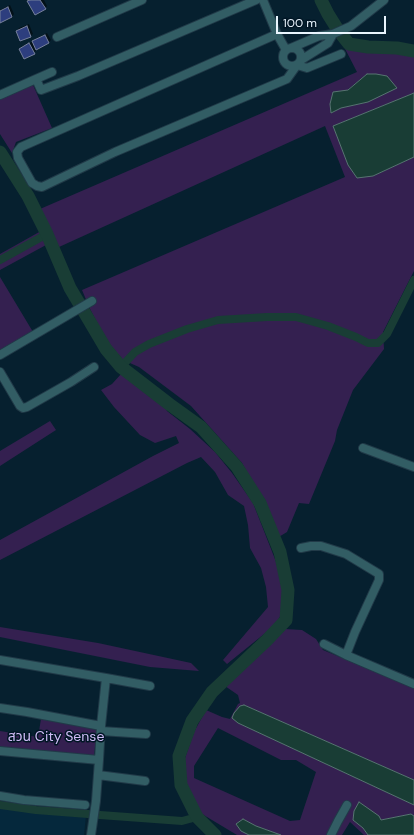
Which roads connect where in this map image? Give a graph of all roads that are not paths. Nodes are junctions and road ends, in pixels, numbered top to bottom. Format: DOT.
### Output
graph roads {
  1 [pos="142,0"];
  2 [pos="256,0"];
  3 [pos="263,0"];
  4 [pos="384,0"];
  5 [pos="277,34"];
  6 [pos="334,34"];
  7 [pos="57,37"];
  8 [pos="288,49"];
  9 [pos="341,54"];
  10 [pos="299,63"];
  11 [pos="52,72"];
  12 [pos="36,79"];
  13 [pos="0,95"];
  14 [pos="92,301"];
  15 [pos="0,355"];
  16 [pos="94,367"];
  17 [pos="0,372"];
  18 [pos="363,448"];
  19 [pos="414,467"];
  20 [pos="301,548"];
  21 [pos="324,644"];
  22 [pos="346,655"];
  23 [pos="0,660"];
  24 [pos="106,678"];
  25 [pos="414,684"];
  26 [pos="150,686"];
  27 [pos="0,708"];
  28 [pos="101,728"];
  29 [pos="146,734"];
  30 [pos="0,750"];
  31 [pos="99,760"];
  32 [pos="98,775"];
  33 [pos="145,781"];
  34 [pos="0,796"];
  35 [pos="85,805"];
  36 [pos="347,805"];
  37 [pos="90,835"];
  38 [pos="331,835"];
  1 -- 7 [label="street"];
  2 -- 12 [label="street"];
  3 -- 5 [label="street"];
  4 -- 6 [label="street"];
  5 -- 8 [label="street"];
  5 -- 10 [label="street"];
  6 -- 8 [label="street"];
  6 -- 10 [label="street"];
  8 -- 10 [label="street"];
  8 -- 10 [label="street"];
  9 -- 10 [label="street"];
  11 -- 12 [label="street"];
  12 -- 13 [label="street"];
  14 -- 15 [label="street"];
  16 -- 17 [label="street"];
  18 -- 19 [label="street"];
  20 -- 22 [label="street"];
  21 -- 22 [label="street"];
  22 -- 25 [label="street"];
  23 -- 24 [label="street"];
  24 -- 26 [label="street"];
  24 -- 28 [label="street"];
  27 -- 28 [label="street"];
  28 -- 29 [label="street"];
  28 -- 31 [label="street"];
  30 -- 31 [label="street"];
  31 -- 32 [label="street"];
  32 -- 33 [label="street"];
  32 -- 37 [label="street"];
  34 -- 35 [label="street"];
  36 -- 38 [label="street"];
}
